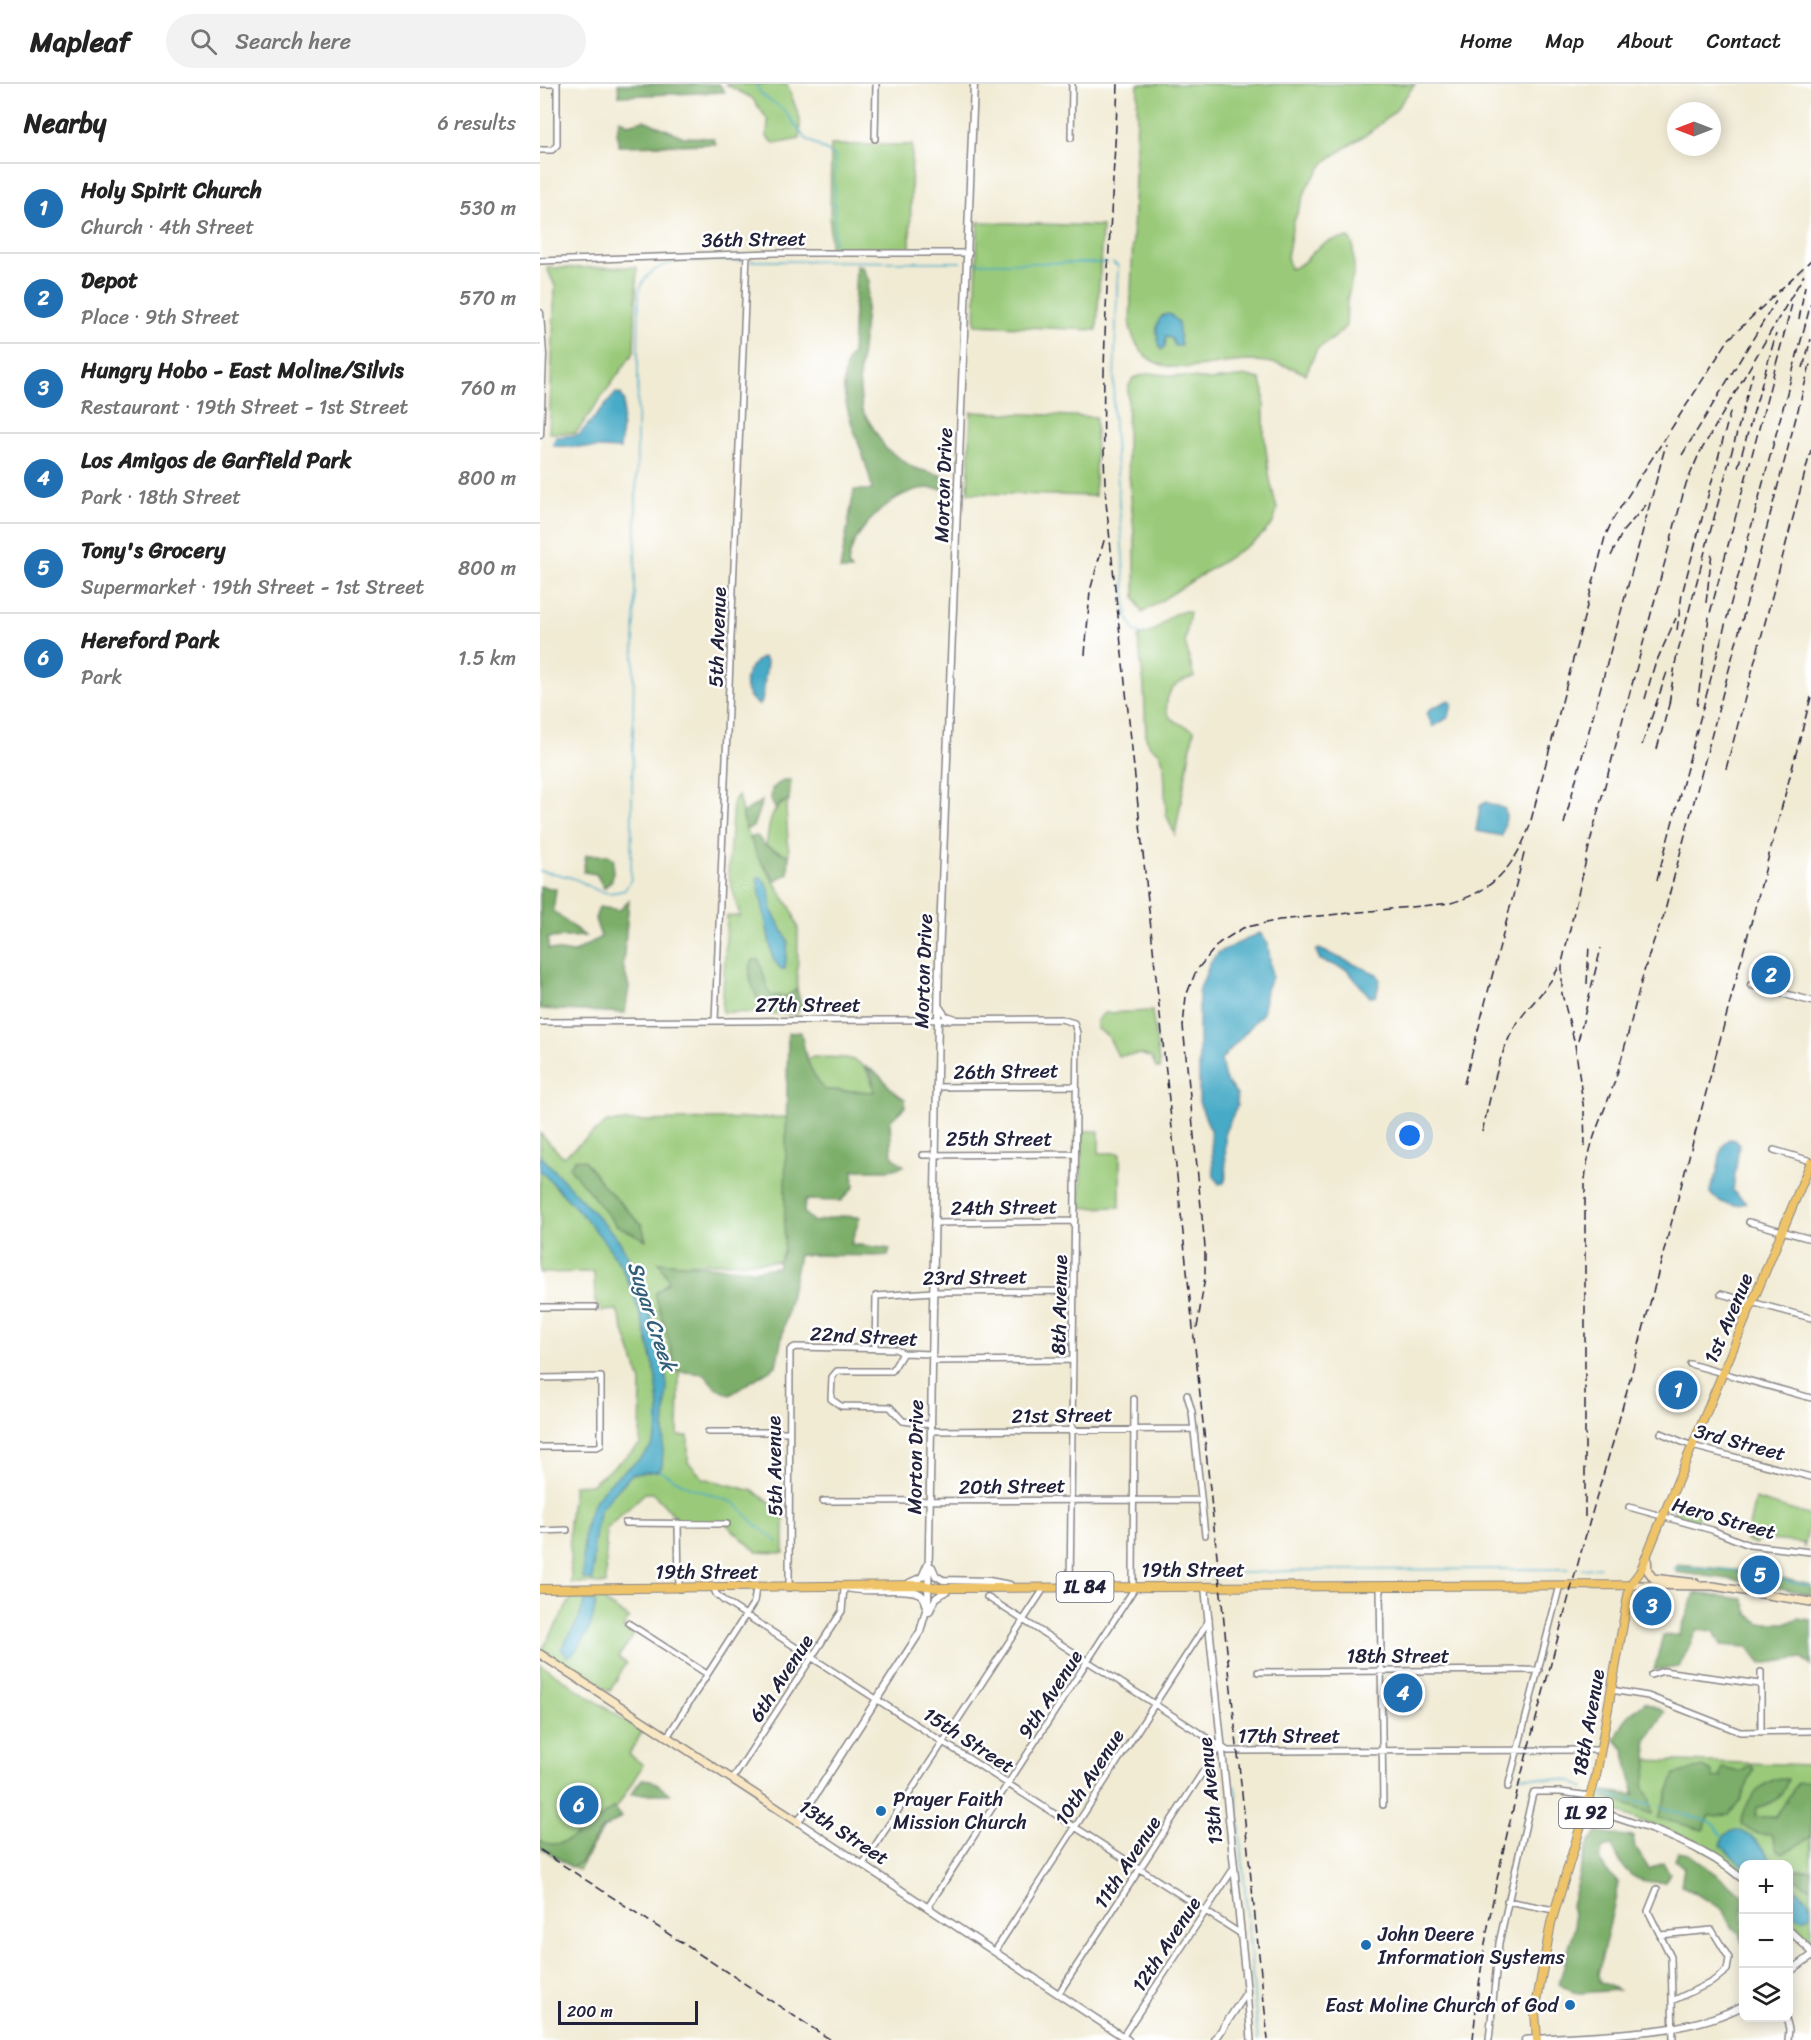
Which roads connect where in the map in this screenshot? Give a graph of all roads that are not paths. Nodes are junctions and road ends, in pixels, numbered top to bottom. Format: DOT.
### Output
graph roads {
  1 [pos="540,84"];
  2 [pos="557,84"];
  3 [pos="876,84"];
  4 [pos="974,84"];
  5 [pos="1072,84"];
  6 [pos="1071,138"];
  7 [pos="874,139"];
  8 [pos="540,150"];
  9 [pos="969,253"];
  10 [pos="747,254"];
  11 [pos="540,261"];
  12 [pos="540,314"];
  13 [pos="540,435"];
  14 [pos="1751,985"];
  15 [pos="1811,1001"];
  16 [pos="938,1003"];
  17 [pos="938,1020"];
  18 [pos="962,1020"];
  19 [pos="715,1021"];
  20 [pos="540,1022"];
  21 [pos="1074,1023"];
  22 [pos="1076,1086"];
  23 [pos="936,1087"];
  24 [pos="1774,1150"];
  25 [pos="935,1154"];
  26 [pos="1075,1154"];
  27 [pos="923,1155"];
  28 [pos="1811,1161"];
  29 [pos="1074,1221"];
  30 [pos="934,1222"];
  31 [pos="1749,1222"];
  32 [pos="1783,1232"];
  33 [pos="1811,1239"];
  34 [pos="1074,1291"];
  35 [pos="933,1292"];
  36 [pos="1720,1294"];
  37 [pos="1752,1303"];
  38 [pos="596,1307"];
  39 [pos="540,1308"];
  40 [pos="1811,1318"];
  41 [pos="795,1347"];
  42 [pos="875,1349"];
  43 [pos="903,1353"];
  44 [pos="932,1358"];
  45 [pos="1073,1360"];
  46 [pos="1690,1364"];
  47 [pos="1722,1373"];
  48 [pos="540,1378"];
  49 [pos="1187,1395"];
  50 [pos="1811,1398"];
  51 [pos="1134,1399"];
  52 [pos="932,1428"];
  53 [pos="1134,1429"];
  54 [pos="1194,1430"];
  55 [pos="1071,1431"];
  56 [pos="708,1432"];
  57 [pos="788,1432"];
  58 [pos="1661,1433"];
  59 [pos="1692,1446"];
  60 [pos="540,1448"];
  61 [pos="1811,1477"];
  62 [pos="1133,1500"];
  63 [pos="1200,1500"];
  64 [pos="823,1501"];
  65 [pos="1071,1501"];
  66 [pos="930,1502"];
  67 [pos="1629,1507"];
  68 [pos="1662,1517"];
  69 [pos="625,1522"];
  70 [pos="678,1523"];
  71 [pos="727,1524"];
  72 [pos="567,1530"];
  73 [pos="540,1531"];
  74 [pos="1205,1535"];
  75 [pos="1811,1552"];
  76 [pos="1647,1554"];
  77 [pos="930,1559"];
  78 [pos="903,1585"];
  79 [pos="1560,1585"];
  80 [pos="1630,1585"];
  81 [pos="929,1586"];
  82 [pos="1135,1586"];
  83 [pos="1380,1586"];
  84 [pos="1713,1586"];
  85 [pos="954,1587"];
  86 [pos="1017,1587"];
  87 [pos="1045,1587"];
  88 [pos="1070,1587"];
  89 [pos="1205,1587"];
  90 [pos="756,1588"];
  91 [pos="789,1588"];
  92 [pos="845,1588"];
  93 [pos="540,1589"];
  94 [pos="679,1589"];
  95 [pos="714,1589"];
  96 [pos="987,1597"];
  97 [pos="1811,1602"];
  98 [pos="927,1609"];
  99 [pos="747,1614"];
  100 [pos="1022,1620"];
  101 [pos="1209,1620"];
  102 [pos="628,1623"];
  103 [pos="924,1623"];
  104 [pos="540,1654"];
  105 [pos="812,1656"];
  106 [pos="1089,1662"];
  107 [pos="1539,1670"];
  108 [pos="1258,1672"];
  109 [pos="1381,1672"];
  110 [pos="1761,1672"];
  111 [pos="707,1674"];
  112 [pos="1651,1675"];
  113 [pos="1760,1684"];
  114 [pos="1611,1690"];
  115 [pos="878,1699"];
  116 [pos="1153,1705"];
  117 [pos="1811,1731"];
  118 [pos="1761,1732"];
  119 [pos="667,1737"];
  120 [pos="943,1743"];
  121 [pos="1221,1749"];
  122 [pos="1518,1749"];
  123 [pos="1600,1749"];
  124 [pos="1381,1750"];
  125 [pos="732,1780"];
  126 [pos="1008,1784"];
  127 [pos="1508,1787"];
  128 [pos="1591,1796"];
  129 [pos="1383,1805"];
  130 [pos="1587,1808"];
  131 [pos="798,1822"];
  132 [pos="1074,1826"];
  133 [pos="863,1864"];
  134 [pos="1234,1868"];
  135 [pos="1140,1869"];
  136 [pos="1739,1877"];
  137 [pos="1657,1888"];
  138 [pos="1507,1901"];
  139 [pos="928,1907"];
  140 [pos="1554,1910"];
  141 [pos="1205,1913"];
  142 [pos="1241,1934"];
  143 [pos="1793,1934"];
  144 [pos="1660,1935"];
  145 [pos="995,1951"];
  146 [pos="1811,1954"];
  147 [pos="1793,1969"];
  148 [pos="1247,1992"];
  149 [pos="1059,1993"];
  150 [pos="1672,2001"];
  151 [pos="1739,2007"];
  152 [pos="1787,2022"];
  153 [pos="1671,2028"];
  154 [pos="1126,2038"];
  155 [pos="1570,2038"];
  156 [pos="1537,2039"];
  157 [pos="1215,2040"];
  158 [pos="1251,2040"];
  159 [pos="1489,2040"];
  160 [pos="1525,2040"];
  161 [pos="1673,2040"];
  162 [pos="1788,2040"];
  1 -- 2 [label="street"];
  2 -- 8 [label="street"];
  3 -- 7 [label="street"];
  4 -- 9 [label="street, Morton Drive"];
  5 -- 6 [label="street"];
  9 -- 10 [label="street, 36th Street"];
  9 -- 16 [label="street, Morton Drive"];
  10 -- 11 [label="street, 36th Street"];
  10 -- 19 [label="street, 5th Avenue"];
  12 -- 13 [label="street"];
  14 -- 15 [label="street"];
  16 -- 17 [label="street, Morton Drive"];
  16 -- 18 [label="street"];
  17 -- 18 [label="street, 27th Street"];
  17 -- 19 [label="street, 27th Street"];
  17 -- 23 [label="street, Morton Drive"];
  18 -- 21 [label="street, 27th Street"];
  19 -- 20 [label="street, 27th Street"];
  21 -- 22 [label="street, 8th Avenue"];
  22 -- 23 [label="street, 26th Street"];
  22 -- 26 [label="street, 8th Avenue"];
  23 -- 25 [label="street, Morton Drive"];
  24 -- 28 [label="street"];
  25 -- 26 [label="street, 25th Street"];
  25 -- 27 [label="street, 25th Street"];
  25 -- 30 [label="street, Morton Drive"];
  26 -- 29 [label="street, 8th Avenue"];
  28 -- 32 [label="main road, 1st Avenue"];
  29 -- 30 [label="street, 24th Street"];
  29 -- 34 [label="street, 8th Avenue"];
  30 -- 35 [label="street, Morton Drive"];
  31 -- 32 [label="street"];
  32 -- 33 [label="street"];
  32 -- 37 [label="main road, 1st Avenue"];
  34 -- 35 [label="street, 23rd Street"];
  34 -- 45 [label="street, 8th Avenue"];
  35 -- 42 [label="street, 23rd Street"];
  35 -- 44 [label="street, Morton Drive"];
  36 -- 37 [label="street"];
  37 -- 40 [label="street"];
  37 -- 47 [label="main road, 1st Avenue"];
  38 -- 39 [label="street"];
  41 -- 42 [label="street, 22nd Street"];
  41 -- 57 [label="street, 5th Avenue"];
  42 -- 43 [label="street, 22nd Street"];
  43 -- 44 [label="street, 22nd Street"];
  43 -- 52 [label="street, 21st Street"];
  44 -- 45 [label="street, 22nd Street"];
  44 -- 52 [label="street, Morton Drive"];
  45 -- 55 [label="street, 8th Avenue"];
  46 -- 47 [label="street"];
  47 -- 50 [label="street"];
  47 -- 59 [label="main road, 1st Avenue"];
  48 -- 60 [label="street"];
  49 -- 54 [label="street"];
  51 -- 53 [label="street"];
  52 -- 55 [label="street, 21st Street"];
  52 -- 66 [label="street, Morton Drive"];
  53 -- 54 [label="street, 21st Street"];
  53 -- 55 [label="street, 21st Street"];
  53 -- 62 [label="street"];
  54 -- 63 [label="street"];
  55 -- 65 [label="street, 8th Avenue"];
  56 -- 57 [label="street"];
  57 -- 91 [label="street, 5th Avenue"];
  58 -- 59 [label="street, 3rd Street"];
  59 -- 61 [label="street, 3rd Street"];
  59 -- 68 [label="main road, 1st Avenue"];
  62 -- 63 [label="street, 20th Street"];
  62 -- 65 [label="street, 20th Street"];
  62 -- 82 [label="street"];
  63 -- 74 [label="street"];
  64 -- 66 [label="street, 20th Street"];
  65 -- 66 [label="street, 20th Street"];
  65 -- 88 [label="street, 8th Avenue"];
  66 -- 77 [label="street, Morton Drive"];
  67 -- 68 [label="street, Hero Street"];
  68 -- 75 [label="street, Hero Street"];
  68 -- 76 [label="main road, 1st Avenue"];
  69 -- 70 [label="street"];
  70 -- 71 [label="street"];
  70 -- 94 [label="street"];
  72 -- 73 [label="street"];
  76 -- 80 [label="main road, 1st Avenue"];
  76 -- 84 [label="main road"];
  77 -- 78 [label="street"];
  77 -- 81 [label="street, Morton Drive"];
  77 -- 86 [label="street"];
  78 -- 81 [label="main road, 19th Street / IL 84"];
  78 -- 92 [label="main road, 19th Street / IL 84"];
  79 -- 80 [label="main road, 19th Street / IL 84"];
  79 -- 83 [label="main road, 19th Street / IL 84"];
  79 -- 107 [label="street"];
  80 -- 84 [label="main road"];
  80 -- 114 [label="main road, 18th Avenue / IL 92"];
  81 -- 85 [label="main road, 19th Street / IL 84"];
  81 -- 98 [label="street, Morton Drive"];
  82 -- 88 [label="main road, 19th Street / IL 84"];
  82 -- 89 [label="main road, 19th Street / IL 84"];
  82 -- 106 [label="street, 9th Avenue"];
  83 -- 89 [label="main road, 19th Street / IL 84"];
  83 -- 109 [label="street"];
  84 -- 97 [label="main road"];
  85 -- 86 [label="main road, 19th Street / IL 84"];
  85 -- 103 [label="street"];
  86 -- 87 [label="main road, 19th Street / IL 84"];
  87 -- 88 [label="main road, 19th Street / IL 84"];
  87 -- 100 [label="street"];
  89 -- 101 [label="street, 13th Avenue"];
  90 -- 91 [label="main road, 19th Street / IL 84"];
  90 -- 95 [label="main road, 19th Street / IL 84"];
  90 -- 99 [label="street"];
  91 -- 92 [label="main road, 19th Street / IL 84"];
  92 -- 98 [label="street"];
  92 -- 105 [label="street, 6th Avenue"];
  93 -- 94 [label="main road, 19th Street / IL 84"];
  94 -- 95 [label="main road, 19th Street / IL 84"];
  95 -- 99 [label="street, 15th Street"];
  96 -- 100 [label="street, 17th Street"];
  98 -- 103 [label="street, Morton Drive"];
  99 -- 105 [label="street, 15th Street"];
  99 -- 111 [label="street"];
  100 -- 106 [label="street, 17th Street"];
  100 -- 120 [label="street"];
  101 -- 116 [label="street, 10th Avenue"];
  101 -- 121 [label="street, 13th Avenue"];
  102 -- 111 [label="street"];
  103 -- 115 [label="street, Morton Drive"];
  104 -- 119 [label="main road, 13th Street"];
  105 -- 115 [label="street, 15th Street"];
  105 -- 125 [label="street, 6th Avenue"];
  106 -- 116 [label="street, 17th Street"];
  106 -- 126 [label="street, 9th Avenue"];
  107 -- 109 [label="street, 18th Street"];
  107 -- 122 [label="street"];
  108 -- 109 [label="street, 18th Street"];
  109 -- 124 [label="street"];
  110 -- 113 [label="street"];
  111 -- 119 [label="street"];
  112 -- 113 [label="street"];
  113 -- 118 [label="street"];
  114 -- 118 [label="street"];
  114 -- 123 [label="main road, 18th Avenue / IL 92"];
  115 -- 120 [label="street, 15th Street"];
  115 -- 131 [label="street, Morton Drive"];
  116 -- 121 [label="street, 17th Street"];
  116 -- 132 [label="street, 10th Avenue"];
  117 -- 118 [label="street"];
  119 -- 125 [label="main road, 13th Street"];
  120 -- 126 [label="street, 15th Street"];
  120 -- 133 [label="street"];
  121 -- 124 [label="street, 17th Street"];
  121 -- 134 [label="street, 13th Avenue"];
  121 -- 135 [label="street, 11th Avenue"];
  122 -- 123 [label="street, 17th Street"];
  122 -- 124 [label="street, 17th Street"];
  122 -- 127 [label="street"];
  123 -- 128 [label="main road, 18th Avenue / IL 92"];
  124 -- 129 [label="street"];
  125 -- 131 [label="main road, 13th Street"];
  126 -- 132 [label="street, 15th Street"];
  126 -- 139 [label="street, 9th Avenue"];
  128 -- 130 [label="main road, 18th Avenue / IL 92"];
  128 -- 138 [label="street"];
  130 -- 136 [label="street"];
  130 -- 140 [label="main road, 18th Avenue / IL 92"];
  131 -- 133 [label="street, 13th Street"];
  132 -- 135 [label="street, 15th Street"];
  132 -- 145 [label="street, 10th Avenue"];
  133 -- 139 [label="street, 13th Street"];
  134 -- 141 [label="street, 12th Avenue"];
  134 -- 142 [label="street, 13th Avenue"];
  135 -- 141 [label="street, 15th Street"];
  135 -- 149 [label="street, 11th Avenue"];
  137 -- 144 [label="street"];
  138 -- 140 [label="street"];
  138 -- 159 [label="street"];
  139 -- 145 [label="street, 13th Street"];
  140 -- 156 [label="main road, 18th Avenue / IL 92"];
  141 -- 142 [label="street, 15th Street"];
  141 -- 154 [label="street, 12th Avenue"];
  142 -- 148 [label="street, 13th Avenue"];
  143 -- 146 [label="street"];
  144 -- 150 [label="street"];
  144 -- 150 [label="street"];
  145 -- 149 [label="street, 13th Street"];
  146 -- 147 [label="street"];
  148 -- 157 [label="street"];
  148 -- 158 [label="street, 13th Avenue"];
  149 -- 154 [label="street, 13th Street"];
  150 -- 153 [label="street"];
  151 -- 153 [label="street"];
  152 -- 162 [label="street"];
  153 -- 155 [label="street"];
  153 -- 161 [label="street"];
  155 -- 156 [label="street"];
  156 -- 160 [label="street"];
}
